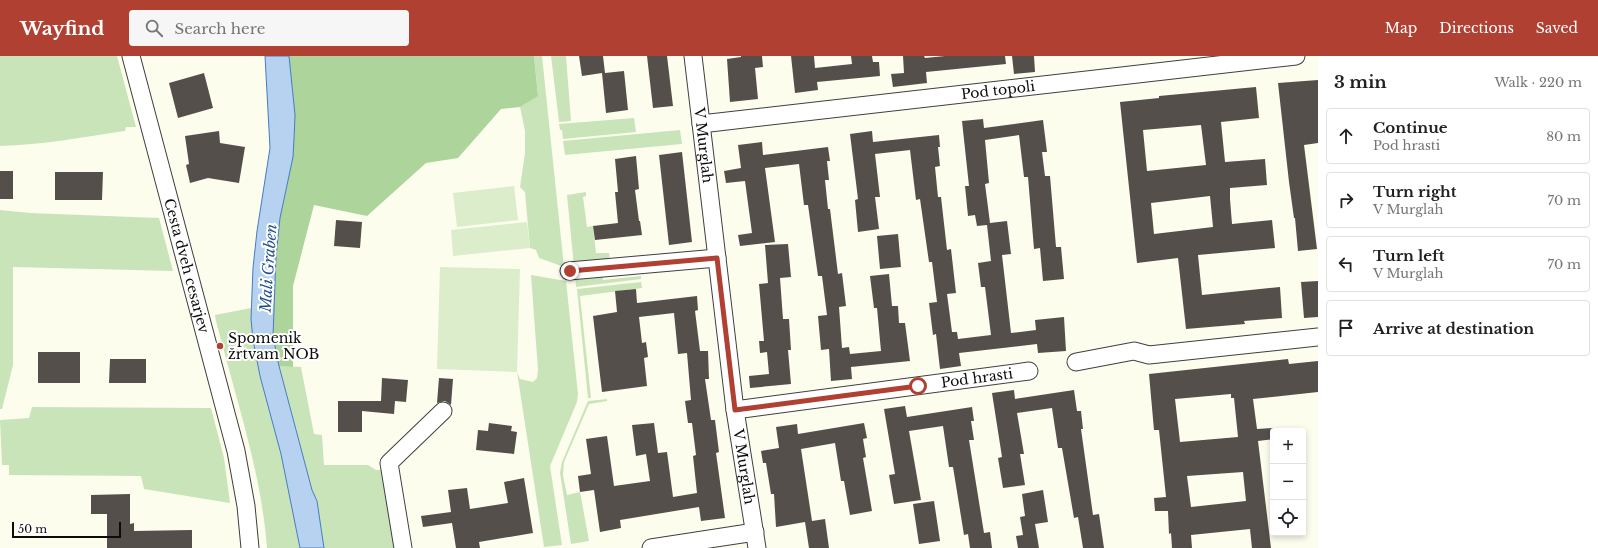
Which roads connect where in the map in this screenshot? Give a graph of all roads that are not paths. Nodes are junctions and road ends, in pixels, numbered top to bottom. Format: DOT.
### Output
graph roads {
  1 [pos="131,56"];
  2 [pos="693,56"];
  3 [pos="1296,56"];
  4 [pos="1202,61"];
  5 [pos="701,124"];
  6 [pos="717,258"];
  7 [pos="570,271"];
  8 [pos="1318,337"];
  9 [pos="1076,362"];
  10 [pos="1029,371"];
  11 [pos="443,410"];
  12 [pos="735,410"];
  13 [pos="756,540"];
  14 [pos="250,548"];
  15 [pos="403,548"];
  16 [pos="651,548"];
  1 -- 14 [label="street, Cesta dveh cesarjev"];
  2 -- 5 [label="street, V Murglah"];
  3 -- 4 [label="street, Pod topoli"];
  4 -- 5 [label="street, Pod topoli"];
  5 -- 6 [label="street, V Murglah"];
  6 -- 7 [label="street"];
  6 -- 12 [label="street, V Murglah"];
  8 -- 9 [label="street"];
  10 -- 12 [label="street, Pod hrasti"];
  11 -- 15 [label="street"];
  12 -- 13 [label="street, V Murglah"];
  13 -- 16 [label="street, V Murglah"];
}
